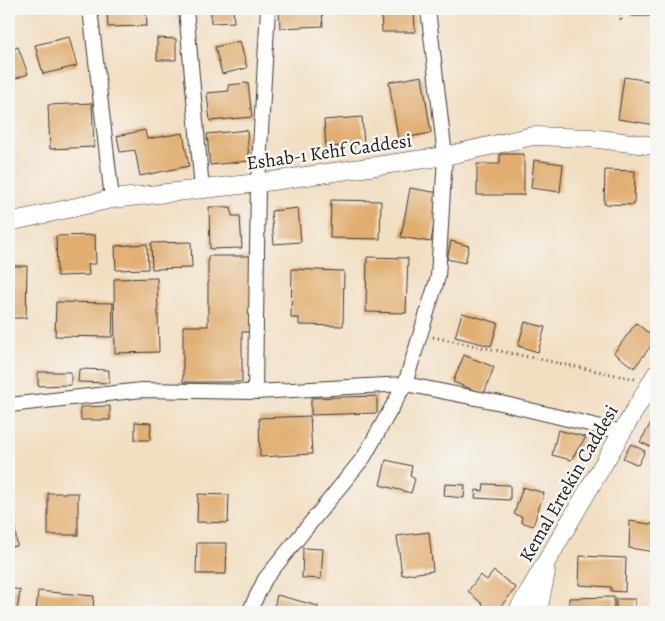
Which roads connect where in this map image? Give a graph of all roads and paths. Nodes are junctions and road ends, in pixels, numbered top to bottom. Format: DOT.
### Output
graph roads {
  1 [pos="90,9"];
  2 [pos="186,9"];
  3 [pos="268,9"];
  4 [pos="428,9"];
  5 [pos="620,9"];
  6 [pos="621,21"];
  7 [pos="656,146"];
  8 [pos="445,156"];
  9 [pos="258,183"];
  10 [pos="202,189"];
  11 [pos="112,199"];
  12 [pos="9,222"];
  13 [pos="420,335"];
  14 [pos="653,378"];
  15 [pos="404,384"];
  16 [pos="255,392"];
  17 [pos="9,406"];
  18 [pos="622,432"];
  19 [pos="548,562"];
  20 [pos="249,612"];
  21 [pos="517,612"];
  22 [pos="538,612"];
  1 -- 11 [label="street"];
  2 -- 10 [label="street"];
  3 -- 9 [label="street"];
  4 -- 8 [label="street"];
  5 -- 6 [label="path"];
  7 -- 8 [label="street, Eshab-ı Kehf Caddesi"];
  8 -- 9 [label="street, Eshab-ı Kehf Caddesi"];
  8 -- 13 [label="street"];
  9 -- 10 [label="street, Eshab-ı Kehf Caddesi"];
  9 -- 16 [label="street"];
  10 -- 11 [label="street, Eshab-ı Kehf Caddesi"];
  11 -- 12 [label="street, Eshab-ı Kehf Caddesi"];
  13 -- 14 [label="path"];
  13 -- 15 [label="street"];
  14 -- 18 [label="street, Kemal Ertekin Caddesi"];
  15 -- 16 [label="street"];
  15 -- 18 [label="street"];
  15 -- 20 [label="street"];
  16 -- 17 [label="street"];
  18 -- 19 [label="street, Kemal Ertekin Caddesi"];
  19 -- 21 [label="street, Kemal Ertekin Caddesi"];
  19 -- 22 [label="street"];
}
